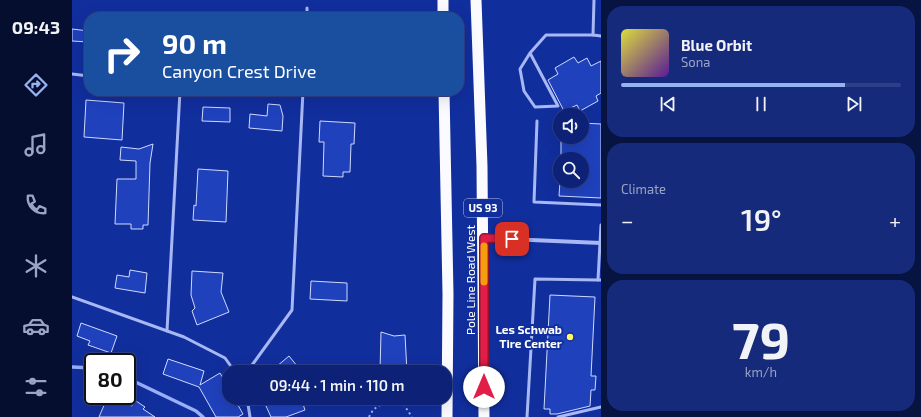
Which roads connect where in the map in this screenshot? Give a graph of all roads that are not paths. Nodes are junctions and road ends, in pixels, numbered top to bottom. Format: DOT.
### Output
graph roads {
  1 [pos="443,0"];
  2 [pos="476,0"];
  3 [pos="594,0"];
  4 [pos="307,8"];
  5 [pos="307,12"];
  6 [pos="443,12"];
  7 [pos="594,35"];
  8 [pos="601,36"];
  9 [pos="530,54"];
  10 [pos="72,74"];
  11 [pos="84,75"];
  12 [pos="180,96"];
  13 [pos="303,96"];
  14 [pos="444,96"];
  15 [pos="537,121"];
  16 [pos="601,205"];
  17 [pos="601,225"];
  18 [pos="484,238"];
  19 [pos="600,243"];
  20 [pos="599,280"];
  21 [pos="72,297"];
  22 [pos="167,331"];
  23 [pos="230,365"];
  24 [pos="252,365"];
  25 [pos="248,405"];
  26 [pos="601,408"];
  27 [pos="250,417"];
  28 [pos="448,417"];
  29 [pos="484,417"];
  30 [pos="527,417"];
  31 [pos="558,417"];
  1 -- 6 [label="highway"];
  2 -- 18 [label="highway, Pole Line Road West / US 93"];
  3 -- 7 [label="lane"];
  4 -- 5 [label="lane"];
  7 -- 8 [label="lane"];
  7 -- 9 [label="lane"];
  9 -- 9 [label="lane"];
  10 -- 11 [label="lane"];
  12 -- 22 [label="lane"];
  13 -- 24 [label="lane"];
  14 -- 28 [label="highway, Pole Line Road West / US 93"];
  15 -- 16 [label="lane"];
  17 -- 19 [label="lane"];
  18 -- 19 [label="street"];
  18 -- 29 [label="highway, Pole Line Road West / US 93"];
  19 -- 20 [label="lane"];
  20 -- 30 [label="lane"];
  21 -- 22 [label="lane"];
  22 -- 23 [label="lane"];
  25 -- 27 [label="lane"];
  26 -- 31 [label="lane"];
}
